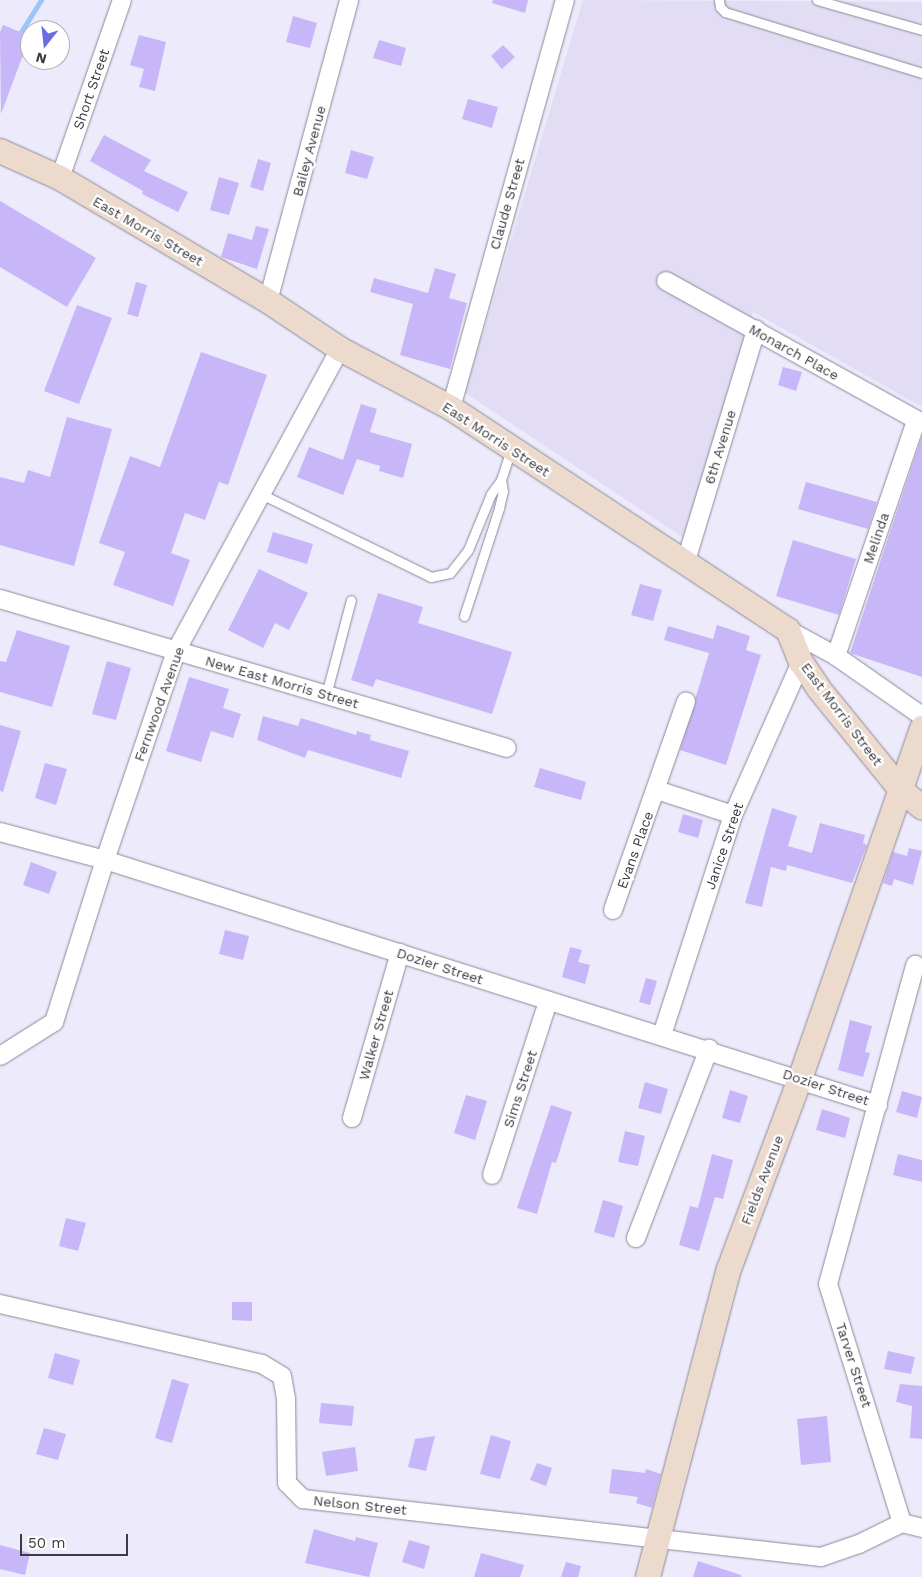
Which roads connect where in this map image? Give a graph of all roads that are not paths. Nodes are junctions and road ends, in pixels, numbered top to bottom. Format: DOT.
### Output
graph roads {
  1 [pos="122,0"];
  2 [pos="349,0"];
  3 [pos="565,0"];
  4 [pos="719,0"];
  5 [pos="817,0"];
  6 [pos="922,30"];
  7 [pos="922,73"];
  8 [pos="0,151"];
  9 [pos="60,178"];
  10 [pos="666,281"];
  11 [pos="268,301"];
  12 [pos="756,330"];
  13 [pos="340,349"];
  14 [pos="450,408"];
  15 [pos="919,422"];
  16 [pos="511,448"];
  17 [pos="501,480"];
  18 [pos="261,494"];
  19 [pos="685,564"];
  20 [pos="0,599"];
  21 [pos="351,600"];
  22 [pos="464,616"];
  23 [pos="788,630"];
  24 [pos="176,651"];
  25 [pos="836,656"];
  26 [pos="801,662"];
  27 [pos="326,695"];
  28 [pos="686,701"];
  29 [pos="922,716"];
  30 [pos="922,728"];
  31 [pos="507,748"];
  32 [pos="657,790"];
  33 [pos="902,791"];
  34 [pos="922,807"];
  35 [pos="733,815"];
  36 [pos="0,832"];
  37 [pos="105,860"];
  38 [pos="613,910"];
  39 [pos="400,953"];
  40 [pos="915,965"];
  41 [pos="548,1002"];
  42 [pos="662,1035"];
  43 [pos="709,1049"];
  44 [pos="0,1056"];
  45 [pos="800,1079"];
  46 [pos="878,1104"];
  47 [pos="352,1118"];
  48 [pos="492,1175"];
  49 [pos="636,1238"];
  50 [pos="0,1304"];
  51 [pos="902,1523"];
  52 [pos="922,1528"];
  53 [pos="658,1538"];
  54 [pos="648,1577"];
  1 -- 9 [label="street, Short Street"];
  2 -- 11 [label="street, Bailey Avenue"];
  3 -- 14 [label="street, Claude Street"];
  4 -- 7 [label="lane"];
  5 -- 6 [label="lane"];
  8 -- 9 [label="main road, East Morris Street"];
  9 -- 11 [label="main road, East Morris Street"];
  10 -- 12 [label="street, Monarch Place"];
  11 -- 13 [label="main road, East Morris Street"];
  12 -- 15 [label="street, Monarch Place"];
  12 -- 19 [label="street, 6th Avenue"];
  13 -- 14 [label="main road, East Morris Street"];
  13 -- 18 [label="street, Fernwood Avenue"];
  14 -- 16 [label="main road, East Morris Street"];
  15 -- 25 [label="street, Melinda"];
  16 -- 17 [label="lane"];
  16 -- 19 [label="main road, East Morris Street"];
  17 -- 18 [label="lane"];
  17 -- 22 [label="lane"];
  18 -- 24 [label="street, Fernwood Avenue"];
  19 -- 23 [label="main road, East Morris Street"];
  20 -- 24 [label="street, New East Morris Street"];
  21 -- 27 [label="lane"];
  23 -- 25 [label="street"];
  23 -- 26 [label="main road, East Morris Street"];
  24 -- 27 [label="street, New East Morris Street"];
  24 -- 37 [label="street, Fernwood Avenue"];
  25 -- 29 [label="street"];
  26 -- 33 [label="main road, East Morris Street"];
  26 -- 35 [label="street, Janice Street"];
  27 -- 31 [label="street, New East Morris Street"];
  28 -- 32 [label="street, Evans Place"];
  30 -- 33 [label="main road, Fields Avenue"];
  32 -- 35 [label="street"];
  32 -- 38 [label="street, Evans Place"];
  33 -- 34 [label="main road, East Morris Street"];
  33 -- 45 [label="main road, Fields Avenue"];
  35 -- 42 [label="street, Janice Street"];
  36 -- 37 [label="street, Dozier Street"];
  37 -- 39 [label="street, Dozier Street"];
  37 -- 44 [label="street, Fernwood Avenue"];
  39 -- 41 [label="street, Dozier Street"];
  39 -- 47 [label="street, Walker Street"];
  40 -- 46 [label="street, Tarver Street"];
  41 -- 42 [label="street, Dozier Street"];
  41 -- 48 [label="street, Sims Street"];
  42 -- 43 [label="street, Dozier Street"];
  43 -- 45 [label="street, Dozier Street"];
  43 -- 49 [label="street"];
  45 -- 46 [label="street, Dozier Street"];
  45 -- 53 [label="main road, Fields Avenue"];
  46 -- 51 [label="street, Tarver Street"];
  50 -- 53 [label="street, Nelson Street"];
  51 -- 52 [label="street"];
  51 -- 53 [label="street"];
  53 -- 54 [label="main road, Fields Avenue"];
}
